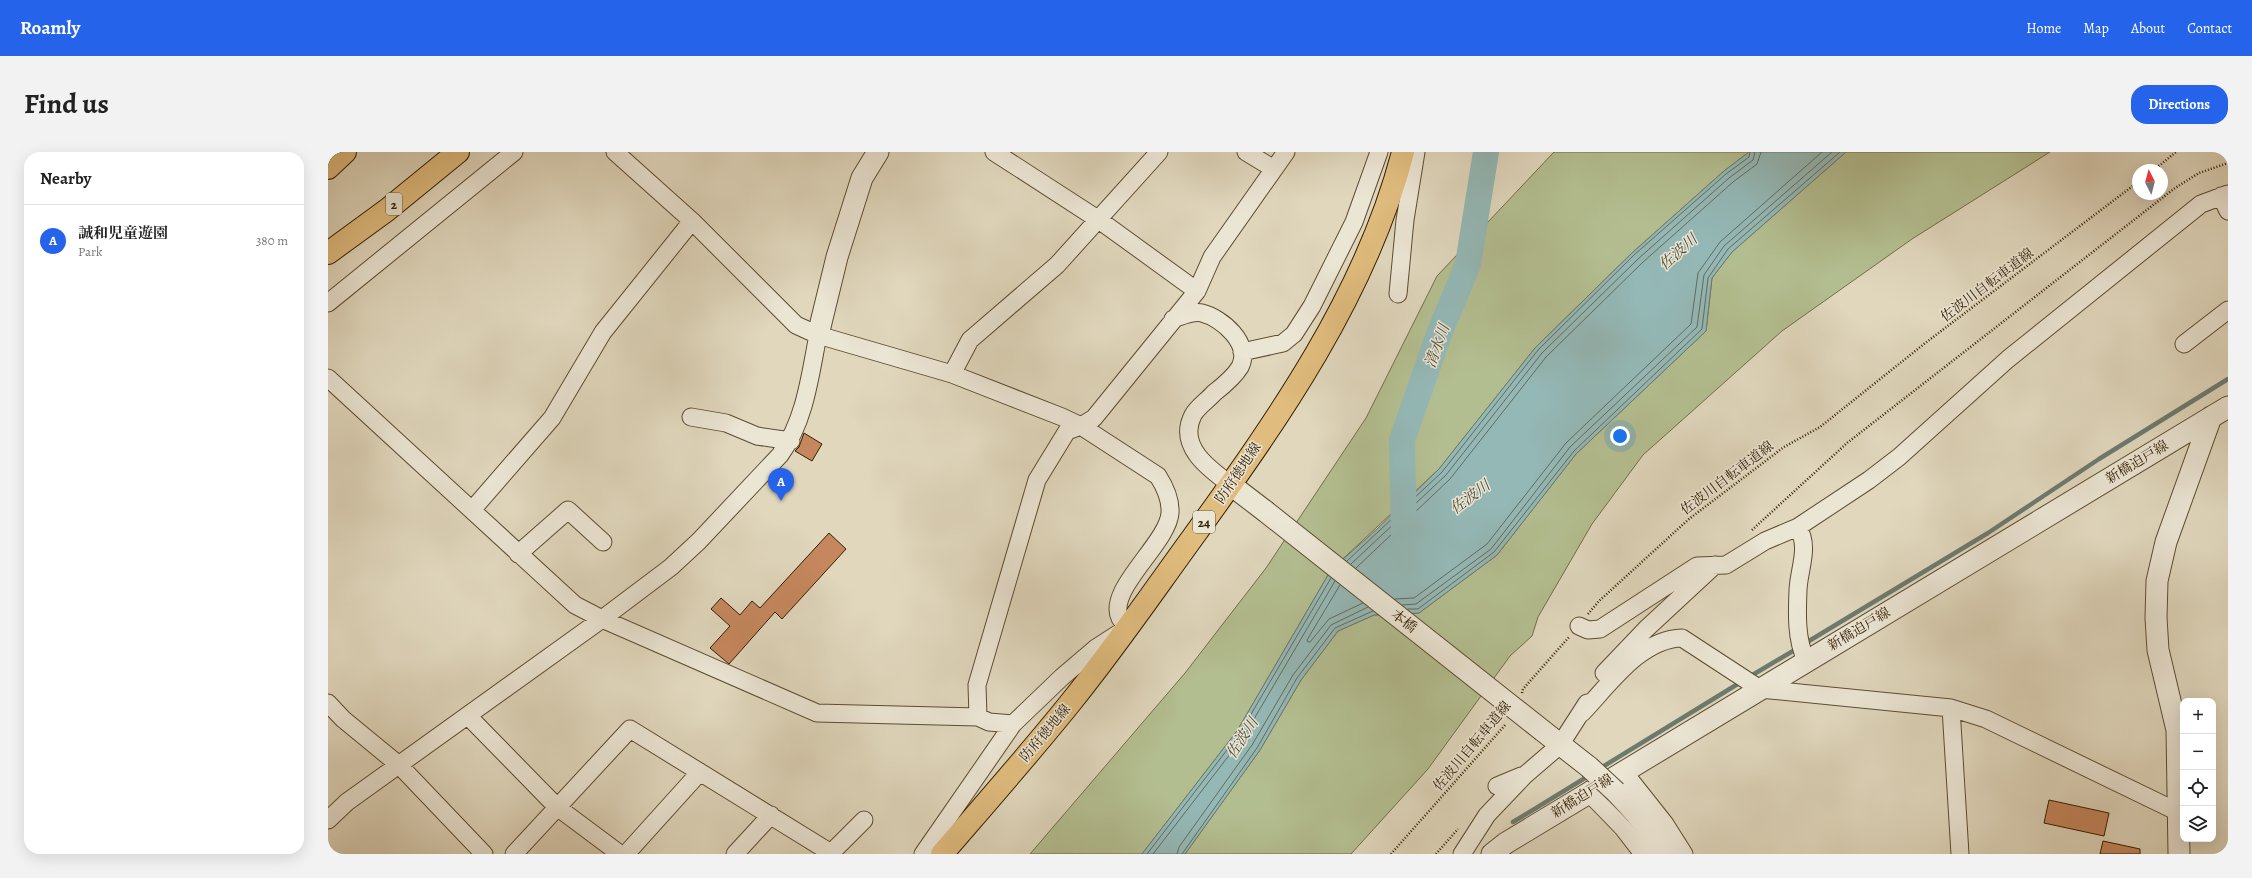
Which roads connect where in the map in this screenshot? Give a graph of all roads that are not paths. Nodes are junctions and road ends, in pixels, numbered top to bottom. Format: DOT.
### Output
graph roads {
  1 [pos="345,152"];
  2 [pos="458,152"];
  3 [pos="514,152"];
  4 [pos="615,152"];
  5 [pos="878,152"];
  6 [pos="994,152"];
  7 [pos="1159,152"];
  8 [pos="1246,152"];
  9 [pos="1286,152"];
  10 [pos="1379,152"];
  11 [pos="1403,152"];
  12 [pos="1416,152"];
  13 [pos="328,168"];
  14 [pos="1274,169"];
  15 [pos="2224,195"];
  16 [pos="2228,211"];
  17 [pos="1099,220"];
  18 [pos="692,221"];
  19 [pos="328,253"];
  20 [pos="1196,291"];
  21 [pos="1398,294"];
  22 [pos="328,303"];
  23 [pos="2228,310"];
  24 [pos="1173,319"];
  25 [pos="818,335"];
  26 [pos="2184,344"];
  27 [pos="1242,352"];
  28 [pos="952,374"];
  29 [pos="328,378"];
  30 [pos="2220,412"];
  31 [pos="691,417"];
  32 [pos="1081,426"];
  33 [pos="791,442"];
  34 [pos="1231,485"];
  35 [pos="472,510"];
  36 [pos="1798,527"];
  37 [pos="603,542"];
  38 [pos="518,554"];
  39 [pos="1715,565"];
  40 [pos="602,619"];
  41 [pos="1579,626"];
  42 [pos="1127,628"];
  43 [pos="1806,660"];
  44 [pos="1760,689"];
  45 [pos="328,703"];
  46 [pos="1951,708"];
  47 [pos="1582,713"];
  48 [pos="468,716"];
  49 [pos="978,717"];
  50 [pos="1013,724"];
  51 [pos="1560,745"];
  52 [pos="399,765"];
  53 [pos="1623,771"];
  54 [pos="700,772"];
  55 [pos="1525,774"];
  56 [pos="1497,786"];
  57 [pos="1588,792"];
  58 [pos="557,807"];
  59 [pos="2178,812"];
  60 [pos="771,815"];
  61 [pos="328,820"];
  62 [pos="864,820"];
  63 [pos="742,852"];
  64 [pos="484,854"];
  65 [pos="514,854"];
  66 [pos="620,854"];
  67 [pos="626,854"];
  68 [pos="923,854"];
  69 [pos="942,854"];
  70 [pos="1462,854"];
  71 [pos="1492,854"];
  72 [pos="1643,854"];
  73 [pos="1664,854"];
  74 [pos="1684,854"];
  75 [pos="1960,854"];
  76 [pos="2179,854"];
  1 -- 13 [label="main road"];
  2 -- 19 [label="main road, 2"];
  3 -- 22 [label="street"];
  4 -- 18 [label="street"];
  5 -- 25 [label="street"];
  6 -- 17 [label="street"];
  7 -- 17 [label="street"];
  8 -- 14 [label="street"];
  9 -- 14 [label="street"];
  10 -- 27 [label="street"];
  11 -- 34 [label="main road, 防府徳地線 / 24"];
  12 -- 21 [label="street"];
  14 -- 20 [label="street"];
  15 -- 16 [label="street"];
  15 -- 36 [label="street"];
  17 -- 20 [label="street"];
  17 -- 28 [label="street"];
  18 -- 25 [label="street"];
  18 -- 35 [label="street"];
  20 -- 24 [label="street"];
  23 -- 26 [label="street"];
  24 -- 27 [label="street"];
  24 -- 32 [label="street"];
  25 -- 28 [label="street"];
  25 -- 33 [label="street"];
  27 -- 34 [label="street"];
  28 -- 32 [label="street"];
  29 -- 35 [label="street"];
  30 -- 43 [label="street, 新橋迫戸線"];
  30 -- 59 [label="street"];
  31 -- 33 [label="street"];
  32 -- 42 [label="street"];
  32 -- 49 [label="street"];
  33 -- 40 [label="street"];
  34 -- 42 [label="main road, 防府徳地線 / 24"];
  34 -- 51 [label="street, 本橋, bridge"];
  35 -- 38 [label="street"];
  36 -- 39 [label="street"];
  36 -- 43 [label="street"];
  37 -- 38 [label="street"];
  38 -- 40 [label="street"];
  39 -- 41 [label="street"];
  39 -- 47 [label="street"];
  40 -- 48 [label="street"];
  40 -- 49 [label="street"];
  42 -- 50 [label="street"];
  42 -- 69 [label="main road, 防府徳地線 / 24"];
  43 -- 44 [label="street, 新橋迫戸線"];
  44 -- 46 [label="street"];
  44 -- 47 [label="street"];
  44 -- 53 [label="street, 新橋迫戸線"];
  45 -- 52 [label="street"];
  46 -- 59 [label="street"];
  46 -- 75 [label="street"];
  47 -- 51 [label="street"];
  48 -- 52 [label="street"];
  48 -- 58 [label="street"];
  49 -- 50 [label="street"];
  50 -- 68 [label="street"];
  51 -- 55 [label="street"];
  51 -- 73 [label="street, 本橋, bridge"];
  52 -- 61 [label="street"];
  52 -- 64 [label="street"];
  53 -- 57 [label="street, 新橋迫戸線"];
  53 -- 74 [label="street"];
  54 -- 58 [label="street"];
  54 -- 60 [label="street"];
  54 -- 67 [label="street"];
  55 -- 56 [label="street"];
  55 -- 70 [label="street"];
  57 -- 71 [label="street, 新橋迫戸線"];
  57 -- 72 [label="street"];
  58 -- 65 [label="street"];
  58 -- 66 [label="street"];
  59 -- 76 [label="street"];
  60 -- 62 [label="street"];
  60 -- 63 [label="street"];
}
